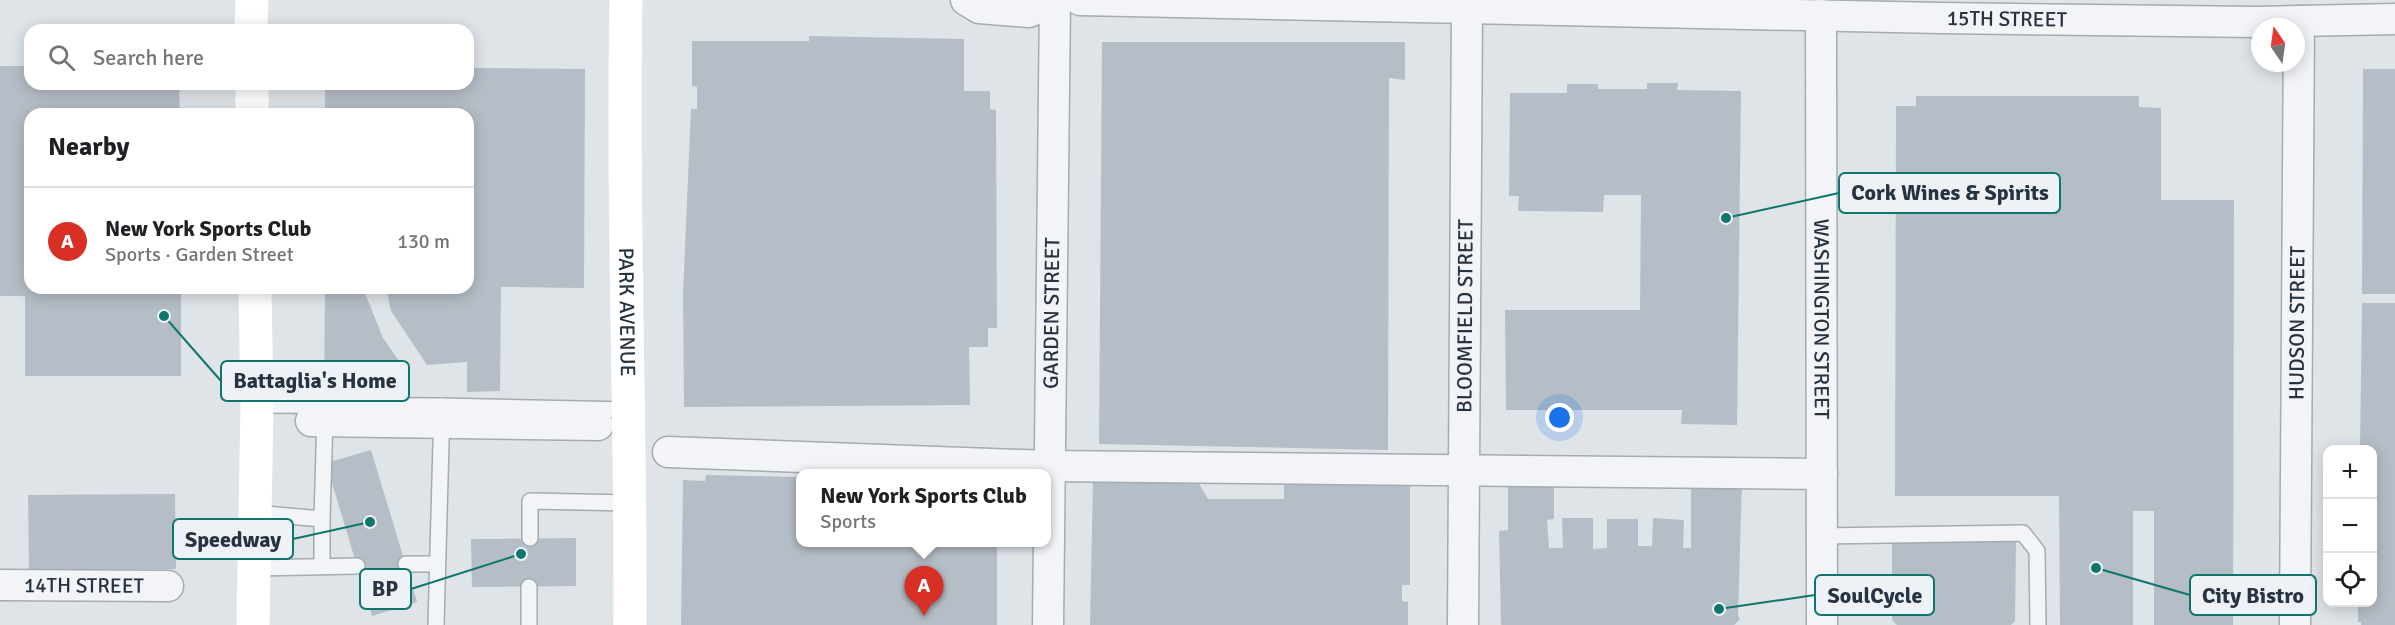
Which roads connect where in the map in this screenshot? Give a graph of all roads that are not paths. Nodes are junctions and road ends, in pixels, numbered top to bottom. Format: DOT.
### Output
graph roads {
  1 [pos="252,0"];
  2 [pos="626,0"];
  3 [pos="966,0"];
  4 [pos="1054,0"];
  5 [pos="1080,0"];
  6 [pos="1467,8"];
  7 [pos="1821,15"];
  8 [pos="2395,19"];
  9 [pos="2251,20"];
  10 [pos="2305,21"];
  11 [pos="251,24"];
  12 [pos="2299,72"];
  13 [pos="252,90"];
  14 [pos="252,108"];
  15 [pos="255,294"];
  16 [pos="257,405"];
  17 [pos="630,410"];
  18 [pos="442,415"];
  19 [pos="320,416"];
  20 [pos="598,425"];
  21 [pos="668,452"];
  22 [pos="1048,465"];
  23 [pos="1048,469"];
  24 [pos="1464,470"];
  25 [pos="1822,474"];
  26 [pos="631,503"];
  27 [pos="254,513"];
  28 [pos="322,519"];
  29 [pos="1822,536"];
  30 [pos="530,538"];
  31 [pos="1048,547"];
  32 [pos="406,564"];
  33 [pos="437,564"];
  34 [pos="322,566"];
  35 [pos="357,566"];
  36 [pos="255,568"];
  37 [pos="0,585"];
  38 [pos="168,586"];
  39 [pos="529,587"];
  40 [pos="253,625"];
  41 [pos="436,625"];
  42 [pos="529,625"];
  43 [pos="630,625"];
  44 [pos="1048,625"];
  45 [pos="1463,625"];
  46 [pos="1822,625"];
  47 [pos="2037,625"];
  48 [pos="2295,625"];
  1 -- 11 [label="main road"];
  2 -- 17 [label="main road, PARK AVENUE"];
  3 -- 4 [label="street"];
  4 -- 22 [label="street, GARDEN STREET"];
  5 -- 6 [label="street, 15TH STREET"];
  6 -- 7 [label="street, 15TH STREET"];
  6 -- 24 [label="street, BLOOMFIELD STREET"];
  7 -- 9 [label="street, 15TH STREET"];
  7 -- 25 [label="street, WASHINGTON STREET"];
  8 -- 10 [label="street, 15TH STREET"];
  12 -- 48 [label="street, HUDSON STREET"];
  13 -- 14 [label="main road"];
  15 -- 16 [label="main road"];
  16 -- 19 [label="lane"];
  16 -- 27 [label="main road"];
  17 -- 18 [label="lane"];
  17 -- 26 [label="main road, PARK AVENUE"];
  18 -- 19 [label="street"];
  18 -- 20 [label="street"];
  18 -- 33 [label="lane"];
  19 -- 28 [label="lane"];
  21 -- 22 [label="street"];
  22 -- 23 [label="street, GARDEN STREET"];
  22 -- 24 [label="street"];
  24 -- 25 [label="street"];
  24 -- 45 [label="street, BLOOMFIELD STREET"];
  25 -- 29 [label="street, WASHINGTON STREET"];
  26 -- 30 [label="lane"];
  26 -- 43 [label="main road, PARK AVENUE"];
  27 -- 28 [label="lane"];
  27 -- 36 [label="main road"];
  28 -- 34 [label="lane"];
  29 -- 46 [label="street, WASHINGTON STREET"];
  29 -- 47 [label="lane"];
  31 -- 44 [label="street, GARDEN STREET"];
  32 -- 33 [label="lane"];
  33 -- 41 [label="lane"];
  34 -- 35 [label="lane"];
  34 -- 36 [label="lane"];
  36 -- 40 [label="main road"];
  37 -- 38 [label="street, 14TH STREET"];
  39 -- 42 [label="lane"];
}
